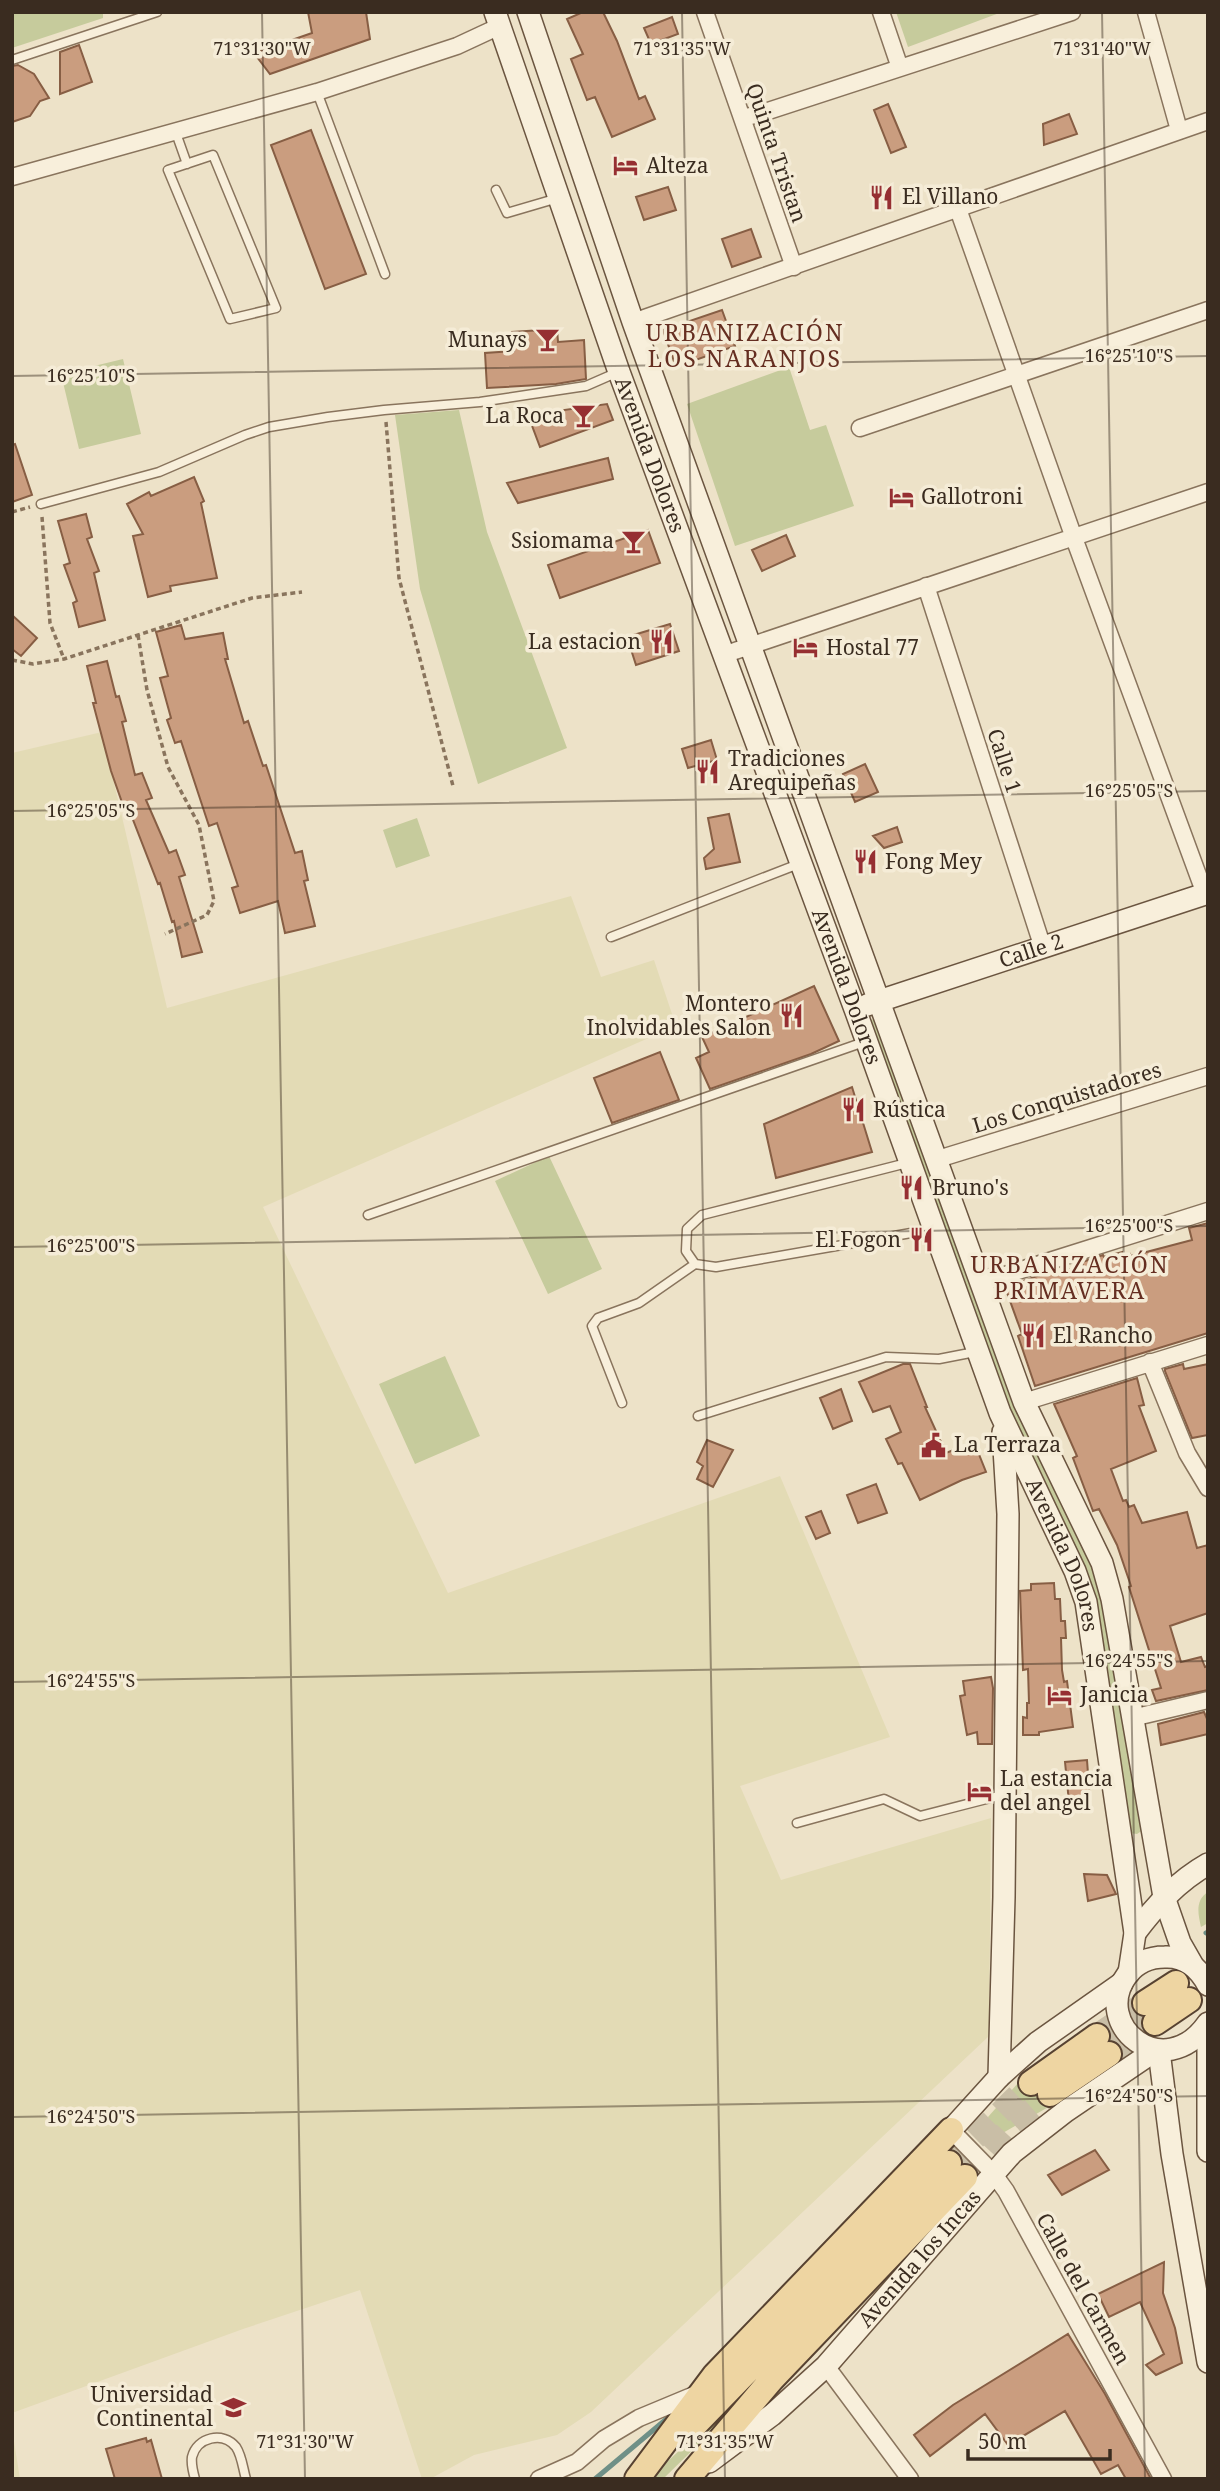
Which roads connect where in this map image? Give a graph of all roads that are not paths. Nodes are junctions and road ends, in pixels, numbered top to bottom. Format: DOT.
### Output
graph roads {
  1 [pos="157,12"];
  2 [pos="527,12"];
  3 [pos="705,12"];
  4 [pos="881,12"];
  5 [pos="1072,12"];
  6 [pos="1146,12"];
  7 [pos="498,19"];
  8 [pos="12,60"];
  9 [pos="900,68"];
  10 [pos="317,92"];
  11 [pos="742,118"];
  12 [pos="1208,121"];
  13 [pos="1179,130"];
  14 [pos="176,133"];
  15 [pos="187,164"];
  16 [pos="12,177"];
  17 [pos="496,190"];
  18 [pos="558,198"];
  19 [pos="958,209"];
  20 [pos="794,267"];
  21 [pos="385,274"];
  22 [pos="1208,310"];
  23 [pos="633,322"];
  24 [pos="619,372"];
  25 [pos="1017,374"];
  26 [pos="860,428"];
  27 [pos="1208,492"];
  28 [pos="41,503"];
  29 [pos="1074,538"];
  30 [pos="926,586"];
  31 [pos="750,646"];
  32 [pos="723,655"];
  33 [pos="801,863"];
  34 [pos="1206,893"];
  35 [pos="611,937"];
  36 [pos="1043,948"];
  37 [pos="880,1001"];
  38 [pos="855,1009"];
  39 [pos="867,1041"];
  40 [pos="1208,1076"];
  41 [pos="938,1159"];
  42 [pos="910,1162"];
  43 [pos="1208,1211"];
  44 [pos="368,1215"];
  45 [pos="934,1229"];
  46 [pos="695,1264"];
  47 [pos="983,1282"];
  48 [pos="1208,1345"];
  49 [pos="978,1352"];
  50 [pos="1150,1362"];
  51 [pos="1024,1402"];
  52 [pos="622,1403"];
  53 [pos="1000,1413"];
  54 [pos="698,1416"];
  55 [pos="1208,1488"];
  56 [pos="1208,1700"];
  57 [pos="1132,1718"];
  58 [pos="1005,1794"];
  59 [pos="797,1823"];
  60 [pos="1157,1858"];
  61 [pos="1201,1868"];
  62 [pos="1164,1897"];
  63 [pos="1135,1933"];
  64 [pos="1126,1978"];
  65 [pos="1191,1983"];
  66 [pos="1150,2013"];
  67 [pos="1208,2024"];
  68 [pos="1103,2045"];
  69 [pos="1158,2051"];
  70 [pos="999,2077"];
  71 [pos="1041,2089"];
  72 [pos="951,2130"];
  73 [pos="1208,2151"];
  74 [pos="993,2174"];
  75 [pos="1208,2362"];
  76 [pos="826,2366"];
  77 [pos="702,2392"];
  78 [pos="689,2478"];
  79 [pos="195,2479"];
  80 [pos="246,2479"];
  81 [pos="539,2479"];
  82 [pos="637,2479"];
  83 [pos="910,2479"];
  84 [pos="1164,2479"];
  1 -- 8 [label="lane"];
  2 -- 23 [label="main road, Avenida Dolores"];
  3 -- 11 [label="street, Quinta Tristan"];
  4 -- 9 [label="street"];
  5 -- 9 [label="street"];
  6 -- 13 [label="street"];
  7 -- 10 [label="street"];
  7 -- 18 [label="main road, Avenida Dolores"];
  9 -- 11 [label="street"];
  10 -- 14 [label="street"];
  10 -- 21 [label="lane"];
  11 -- 20 [label="street, Quinta Tristan"];
  12 -- 13 [label="street"];
  13 -- 19 [label="street"];
  14 -- 15 [label="lane"];
  14 -- 16 [label="street"];
  15 -- 15 [label="lane"];
  17 -- 18 [label="lane"];
  18 -- 24 [label="main road, Avenida Dolores"];
  19 -- 20 [label="street"];
  19 -- 25 [label="street"];
  20 -- 23 [label="street"];
  22 -- 25 [label="street"];
  23 -- 31 [label="main road, Avenida Dolores"];
  24 -- 28 [label="lane"];
  24 -- 32 [label="main road, Avenida Dolores"];
  25 -- 26 [label="street"];
  25 -- 29 [label="street"];
  27 -- 29 [label="street"];
  29 -- 30 [label="street"];
  29 -- 34 [label="street"];
  30 -- 31 [label="street"];
  30 -- 36 [label="street, Calle 1"];
  31 -- 32 [label="street"];
  31 -- 37 [label="main road, Avenida Dolores"];
  32 -- 33 [label="main road, Avenida Dolores"];
  33 -- 35 [label="lane"];
  33 -- 38 [label="main road, Avenida Dolores"];
  34 -- 36 [label="main road, Calle 2"];
  36 -- 37 [label="main road, Calle 2"];
  37 -- 38 [label="main road, Calle 2"];
  37 -- 41 [label="main road, Avenida Dolores"];
  38 -- 39 [label="main road, Avenida Dolores"];
  39 -- 42 [label="main road, Avenida Dolores"];
  39 -- 44 [label="lane"];
  40 -- 41 [label="street, Los Conquistadores"];
  41 -- 47 [label="main road, Avenida Dolores"];
  42 -- 45 [label="main road, Avenida Dolores"];
  42 -- 46 [label="lane"];
  43 -- 47 [label="street"];
  45 -- 46 [label="lane"];
  45 -- 49 [label="main road, Avenida Dolores"];
  46 -- 52 [label="lane"];
  47 -- 51 [label="main road, Avenida Dolores"];
  48 -- 50 [label="street"];
  49 -- 53 [label="main road, Avenida Dolores"];
  49 -- 54 [label="lane"];
  50 -- 51 [label="street"];
  50 -- 55 [label="street"];
  51 -- 57 [label="main road, Avenida Dolores"];
  53 -- 58 [label="main road"];
  53 -- 63 [label="main road, Avenida Dolores"];
  56 -- 57 [label="street"];
  57 -- 60 [label="main road, Avenida Dolores"];
  58 -- 59 [label="lane"];
  58 -- 70 [label="main road"];
  60 -- 61 [label="main road"];
  60 -- 62 [label="main road, Avenida Dolores"];
  61 -- 62 [label="main road"];
  62 -- 63 [label="main road"];
  62 -- 65 [label="main road, Avenida Dolores"];
  63 -- 64 [label="main road, Avenida Dolores"];
  64 -- 65 [label="main road"];
  64 -- 69 [label="main road, Avenida Dolores"];
  64 -- 70 [label="main road"];
  65 -- 66 [label="main road"];
  67 -- 69 [label="main road, Avenida los Incas"];
  67 -- 73 [label="main road"];
  68 -- 71 [label="main road"];
  69 -- 74 [label="main road, Avenida los Incas"];
  69 -- 75 [label="main road"];
  70 -- 72 [label="main road"];
  72 -- 74 [label="street, Calle del Carmen"];
  72 -- 77 [label="main road"];
  74 -- 76 [label="main road, Avenida los Incas"];
  74 -- 84 [label="street, Calle del Carmen"];
  76 -- 78 [label="main road, Avenida los Incas"];
  76 -- 83 [label="street"];
  77 -- 81 [label="street"];
  77 -- 82 [label="main road"];
  78 -- 82 [label="main road, Avenida los Incas"];
  79 -- 80 [label="lane"];
}
